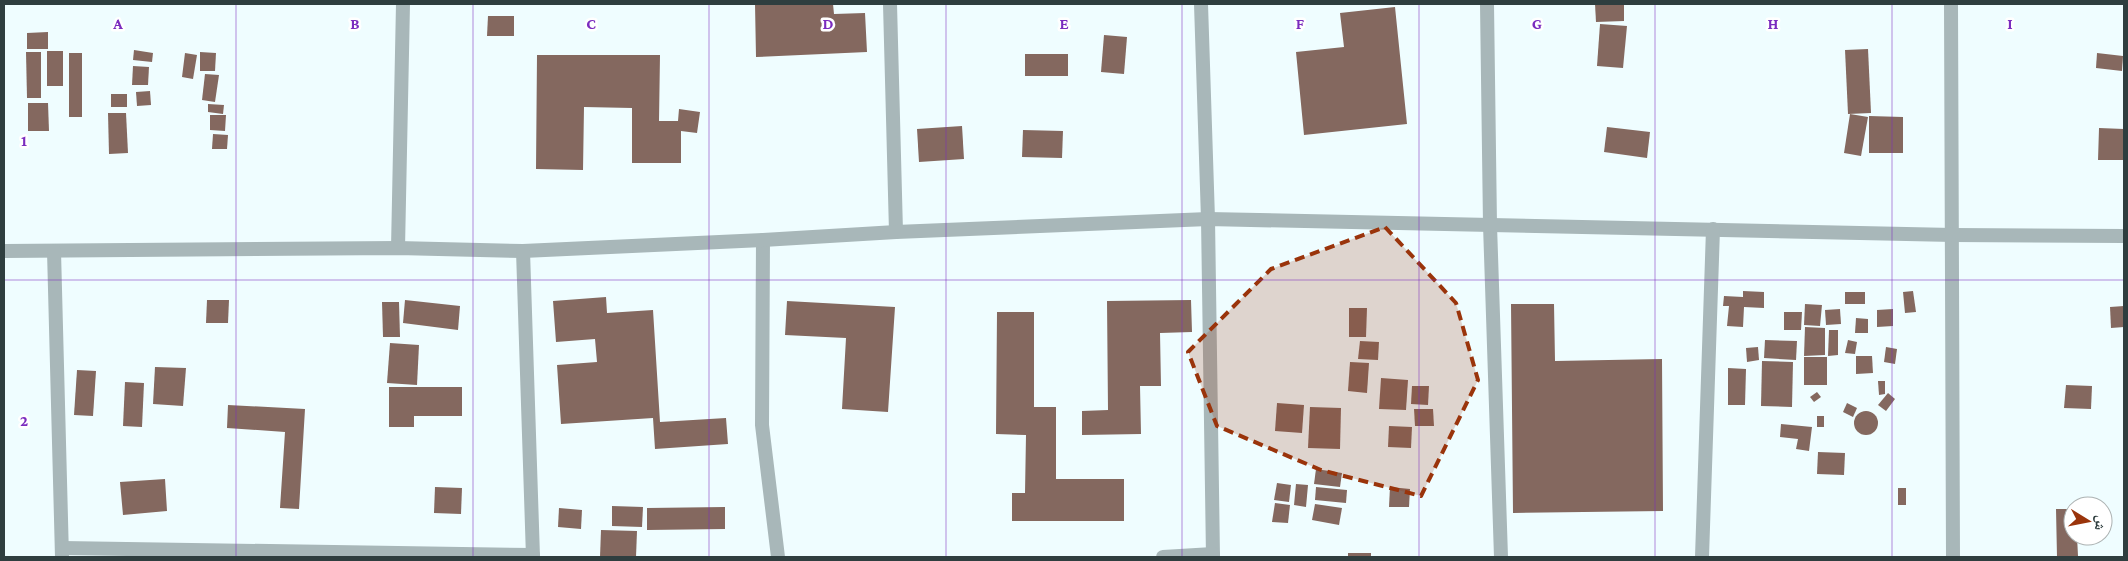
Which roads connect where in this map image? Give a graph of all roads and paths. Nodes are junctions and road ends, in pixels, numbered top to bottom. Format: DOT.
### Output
graph roads {
  1 [pos="402,4"];
  2 [pos="890,4"];
  3 [pos="1201,4"];
  4 [pos="1487,4"];
  5 [pos="1951,4"];
  6 [pos="1208,219"];
  7 [pos="1490,225"];
  8 [pos="1712,229"];
  9 [pos="896,232"];
  10 [pos="1953,236"];
  11 [pos="2124,236"];
  12 [pos="763,240"];
  13 [pos="398,248"];
  14 [pos="4,251"];
  15 [pos="54,251"];
  16 [pos="523,251"];
  17 [pos="62,553"];
  18 [pos="290,554"];
  19 [pos="1213,555"];
  20 [pos="533,556"];
  21 [pos="778,557"];
  22 [pos="1163,557"];
  23 [pos="1501,557"];
  24 [pos="1702,557"];
  25 [pos="1953,557"];
  1 -- 13 [label="street"];
  2 -- 9 [label="street"];
  3 -- 6 [label="street"];
  4 -- 7 [label="street"];
  5 -- 10 [label="street"];
  6 -- 7 [label="street"];
  6 -- 9 [label="street"];
  6 -- 19 [label="street"];
  7 -- 8 [label="street"];
  7 -- 23 [label="street"];
  8 -- 10 [label="street"];
  8 -- 24 [label="street"];
  9 -- 12 [label="street"];
  10 -- 11 [label="street"];
  10 -- 25 [label="street"];
  12 -- 16 [label="street"];
  12 -- 21 [label="street"];
  13 -- 15 [label="street"];
  13 -- 16 [label="street"];
  14 -- 15 [label="street"];
  15 -- 17 [label="street"];
  16 -- 20 [label="street"];
  17 -- 18 [label="street"];
  18 -- 20 [label="street"];
  19 -- 22 [label="street"];
}
